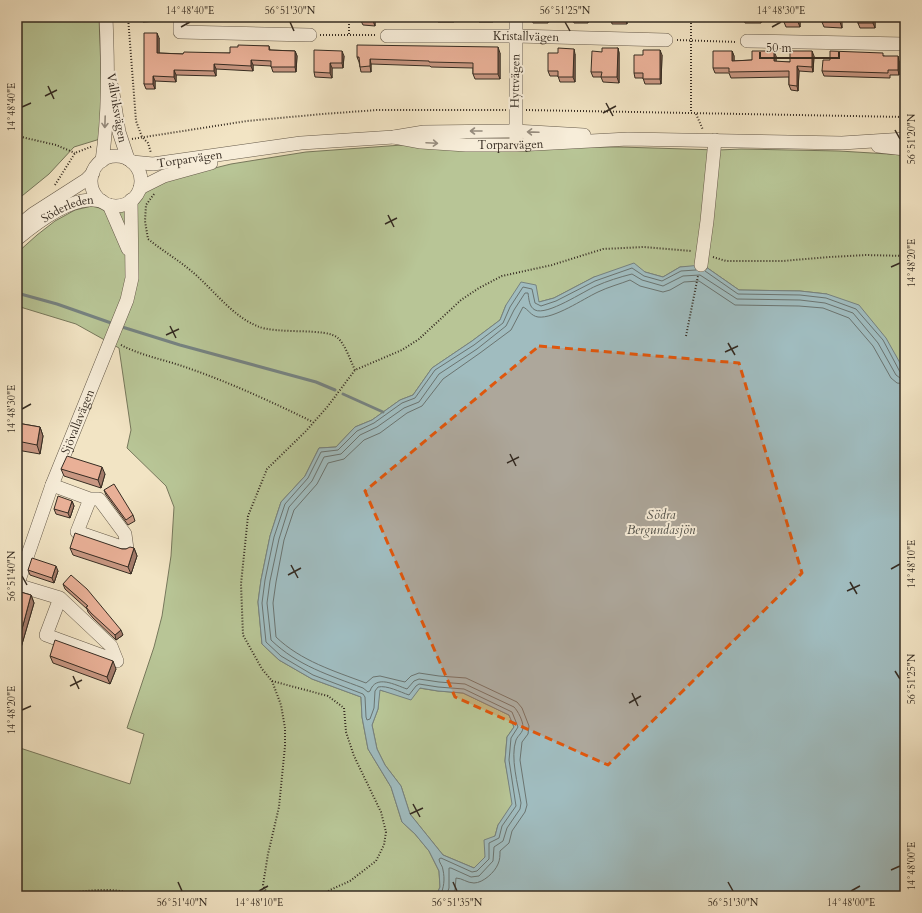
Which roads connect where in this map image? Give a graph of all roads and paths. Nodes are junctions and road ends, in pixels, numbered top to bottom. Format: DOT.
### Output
graph roads {
  1 [pos="106,17"];
  2 [pos="128,17"];
  3 [pos="180,17"];
  4 [pos="349,17"];
  5 [pos="516,17"];
  6 [pos="691,17"];
  7 [pos="349,34"];
  8 [pos="310,35"];
  9 [pos="387,36"];
  10 [pos="516,36"];
  11 [pos="666,40"];
  12 [pos="748,40"];
  13 [pos="690,41"];
  14 [pos="905,44"];
  15 [pos="108,55"];
  16 [pos="691,113"];
  17 [pos="696,113"];
  18 [pos="515,131"];
  19 [pos="17,136"];
  20 [pos="142,137"];
  21 [pos="394,137"];
  22 [pos="628,139"];
  23 [pos="905,139"];
  24 [pos="711,140"];
  25 [pos="842,143"];
  26 [pos="516,145"];
  27 [pos="271,147"];
  28 [pos="905,149"];
  29 [pos="75,153"];
  30 [pos="102,160"];
  31 [pos="130,161"];
  32 [pos="93,172"];
  33 [pos="140,188"];
  34 [pos="156,190"];
  35 [pos="131,200"];
  36 [pos="106,203"];
  37 [pos="17,227"];
  38 [pos="17,239"];
  39 [pos="905,256"];
  40 [pos="131,258"];
  41 [pos="702,260"];
  42 [pos="115,331"];
  43 [pos="686,336"];
  44 [pos="355,370"];
  45 [pos="313,422"];
  46 [pos="52,485"];
  47 [pos="90,498"];
  48 [pos="17,585"];
  49 [pos="60,598"];
  50 [pos="272,681"];
  51 [pos="53,896"];
  52 [pos="132,896"];
  53 [pos="268,896"];
  54 [pos="322,896"];
  1 -- 15 [label="street, Vallviksvägen"];
  2 -- 20 [label="path"];
  3 -- 8 [label="street"];
  4 -- 7 [label="path"];
  5 -- 10 [label="street, Hyttvägen"];
  6 -- 13 [label="path"];
  7 -- 8 [label="path"];
  7 -- 9 [label="path"];
  9 -- 10 [label="street, Kristallvägen"];
  10 -- 11 [label="street, Kristallvägen"];
  10 -- 18 [label="street, Hyttvägen"];
  11 -- 13 [label="path"];
  12 -- 13 [label="path"];
  12 -- 14 [label="street"];
  13 -- 16 [label="path"];
  15 -- 30 [label="street, Vallviksvägen, one-way"];
  15 -- 31 [label="street, Vallviksvägen"];
  17 -- 24 [label="path"];
  18 -- 21 [label="street, Torparvägen, one-way"];
  22 -- 18 [label="street, Torparvägen, one-way"];
  18 -- 26 [label="street, Hyttvägen"];
  19 -- 29 [label="path"];
  21 -- 26 [label="street, Torparvägen, one-way"];
  21 -- 27 [label="street, Torparvägen"];
  22 -- 24 [label="street, Torparvägen"];
  22 -- 26 [label="street, Torparvägen"];
  23 -- 25 [label="street, Torparvägen"];
  24 -- 25 [label="street, Torparvägen"];
  24 -- 41 [label="street"];
  25 -- 28 [label="street, Torparvägen"];
  27 -- 31 [label="street, Torparvägen"];
  27 -- 33 [label="street, Torparvägen"];
  30 -- 31 [label="street"];
  30 -- 32 [label="street"];
  31 -- 33 [label="street"];
  32 -- 36 [label="street"];
  32 -- 37 [label="street, Söderleden"];
  33 -- 35 [label="street"];
  34 -- 44 [label="path"];
  35 -- 36 [label="street"];
  35 -- 40 [label="street, Sjövallavägen"];
  36 -- 38 [label="street, Söderleden"];
  36 -- 40 [label="street, Sjövallavägen"];
  39 -- 41 [label="path"];
  40 -- 42 [label="street, Sjövallavägen"];
  41 -- 43 [label="path"];
  41 -- 44 [label="path"];
  42 -- 45 [label="path"];
  42 -- 46 [label="street, Sjövallavägen"];
  44 -- 45 [label="path"];
  45 -- 50 [label="path"];
  46 -- 47 [label="street"];
  46 -- 48 [label="street, Sjövallavägen"];
  48 -- 49 [label="street"];
  49 -- 49 [label="street"];
  50 -- 53 [label="path"];
  50 -- 54 [label="path"];
  51 -- 52 [label="path"];
}
